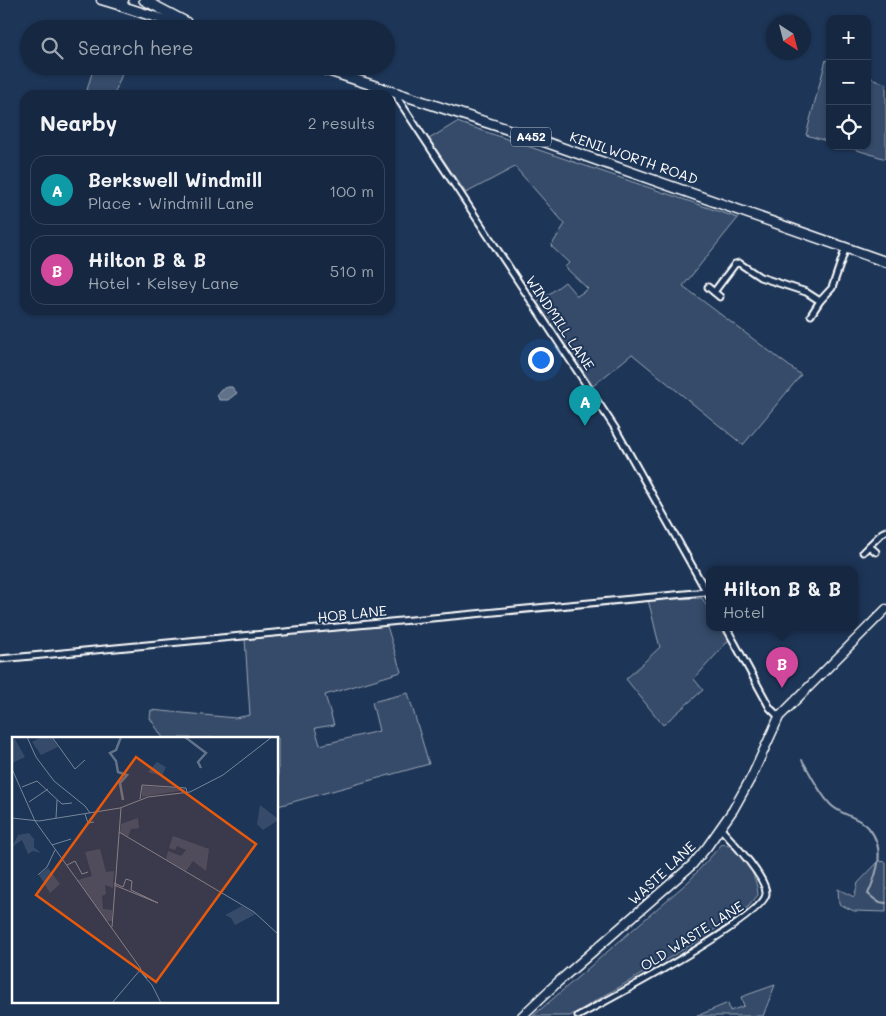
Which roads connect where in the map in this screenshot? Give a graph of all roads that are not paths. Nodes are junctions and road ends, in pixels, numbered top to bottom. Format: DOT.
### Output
graph roads {
  1 [pos="101,0"];
  2 [pos="144,0"];
  3 [pos="120,2"];
  4 [pos="169,20"];
  5 [pos="182,20"];
  6 [pos="342,75"];
  7 [pos="390,90"];
  8 [pos="396,92"];
  9 [pos="846,248"];
  10 [pos="886,262"];
  11 [pos="708,287"];
  12 [pos="714,292"];
  13 [pos="720,297"];
  14 [pos="820,301"];
  15 [pos="811,315"];
  16 [pos="886,531"];
  17 [pos="869,546"];
  18 [pos="863,552"];
  19 [pos="876,552"];
  20 [pos="706,592"];
  21 [pos="886,609"];
  22 [pos="728,631"];
  23 [pos="0,659"];
  24 [pos="779,717"];
  25 [pos="721,829"];
  26 [pos="522,1016"];
  27 [pos="578,1016"];
  1 -- 3 [label="main road"];
  2 -- 5 [label="highway"];
  3 -- 4 [label="highway"];
  6 -- 7 [label="highway, KENILWORTH ROAD / A452"];
  8 -- 9 [label="highway, KENILWORTH ROAD / A452"];
  8 -- 20 [label="street, WINDMILL LANE"];
  9 -- 10 [label="highway, KENILWORTH ROAD / A452"];
  9 -- 14 [label="street"];
  11 -- 12 [label="street"];
  12 -- 13 [label="street"];
  12 -- 14 [label="street"];
  14 -- 15 [label="street"];
  16 -- 17 [label="street"];
  17 -- 18 [label="street"];
  17 -- 19 [label="street"];
  20 -- 23 [label="street, HOB LANE"];
  21 -- 24 [label="main road"];
  22 -- 24 [label="street"];
  24 -- 25 [label="main road, WASTE LANE"];
  25 -- 26 [label="main road, WASTE LANE"];
  25 -- 27 [label="street, OLD WASTE LANE"];
}
